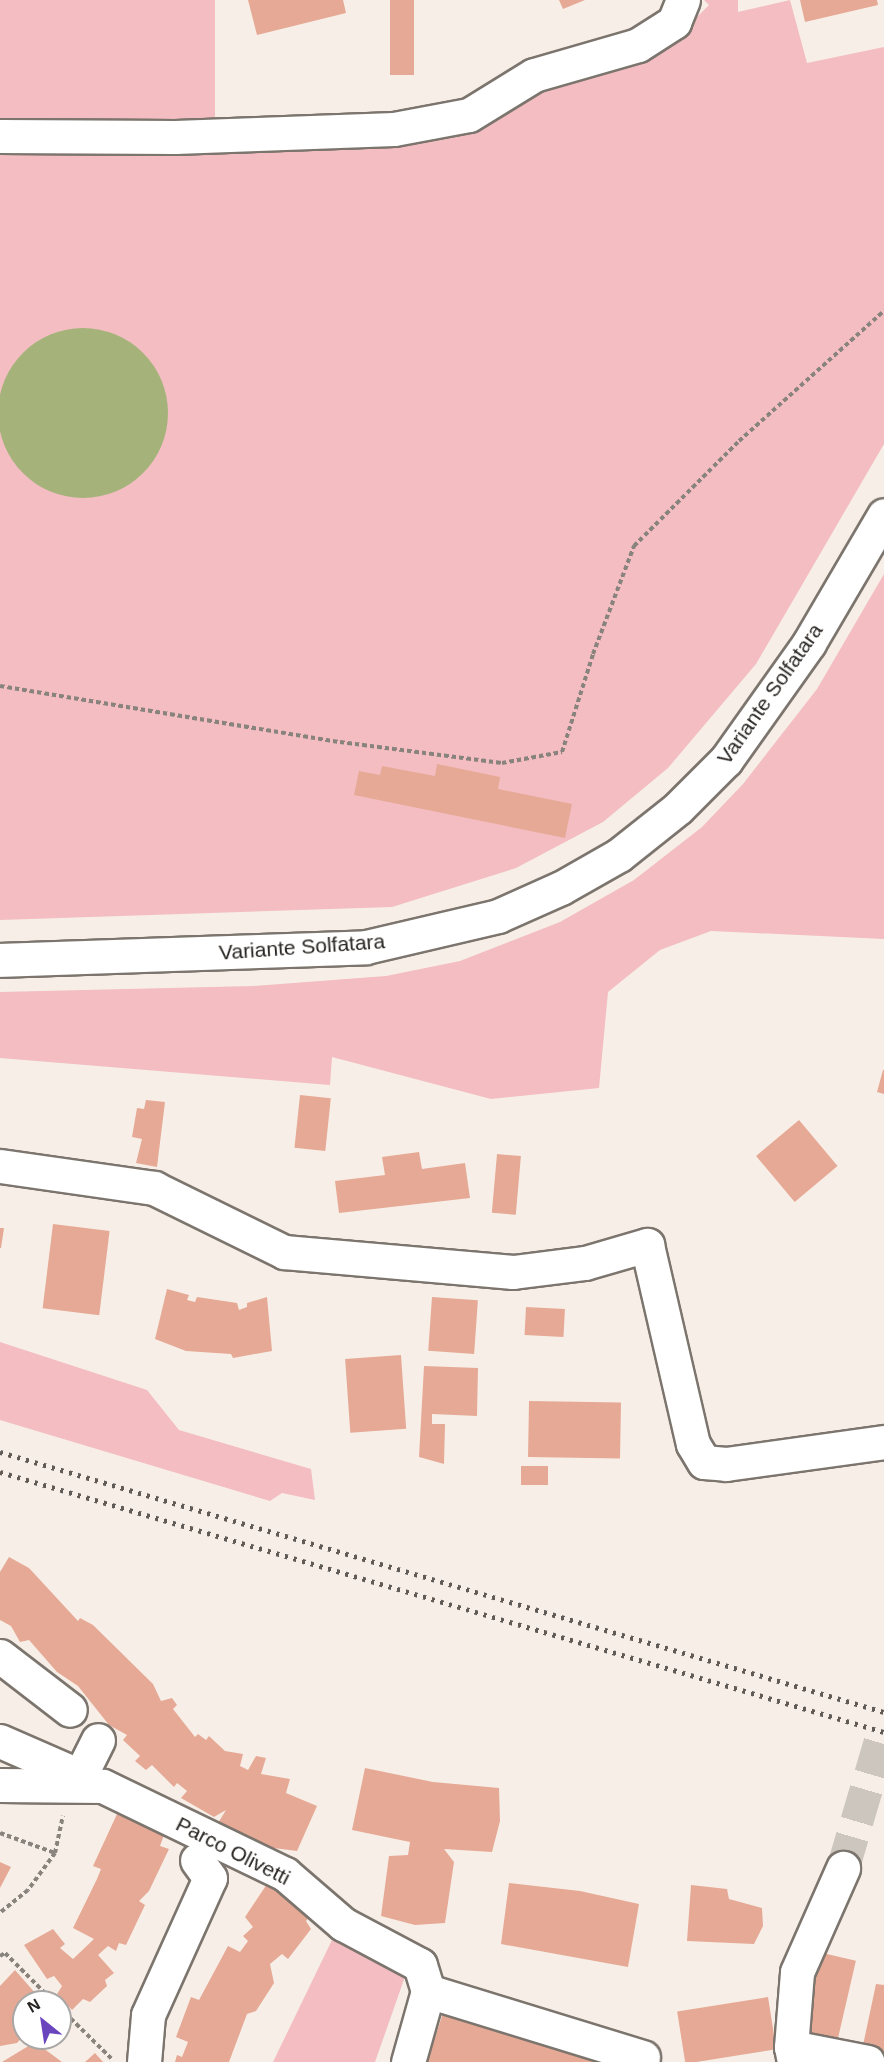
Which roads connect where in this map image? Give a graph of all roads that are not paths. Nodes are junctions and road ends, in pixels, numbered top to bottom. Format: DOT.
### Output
graph roads {
  1 [pos="683,0"];
  2 [pos="0,136"];
  3 [pos="884,515"];
  4 [pos="0,960"];
  5 [pos="0,1166"];
  6 [pos="884,1442"];
  7 [pos="0,1656"];
  8 [pos="70,1710"];
  9 [pos="98,1740"];
  10 [pos="0,1742"];
  11 [pos="92,1781"];
  12 [pos="0,1785"];
  13 [pos="197,1860"];
  14 [pos="843,1868"];
  15 [pos="428,1991"];
  16 [pos="793,2054"];
  17 [pos="643,2057"];
  18 [pos="144,2062"];
  19 [pos="408,2062"];
  20 [pos="868,2062"];
  1 -- 2 [label="street"];
  3 -- 4 [label="street, Variante Solfatara"];
  5 -- 6 [label="street"];
  7 -- 8 [label="street"];
  9 -- 11 [label="street"];
  10 -- 11 [label="street"];
  11 -- 12 [label="street, Parco Olivetti"];
  11 -- 15 [label="street, Parco Olivetti"];
  13 -- 18 [label="street, Parco Olivetti"];
  14 -- 16 [label="street"];
  15 -- 17 [label="street"];
  15 -- 19 [label="street"];
  16 -- 20 [label="street"];
}
